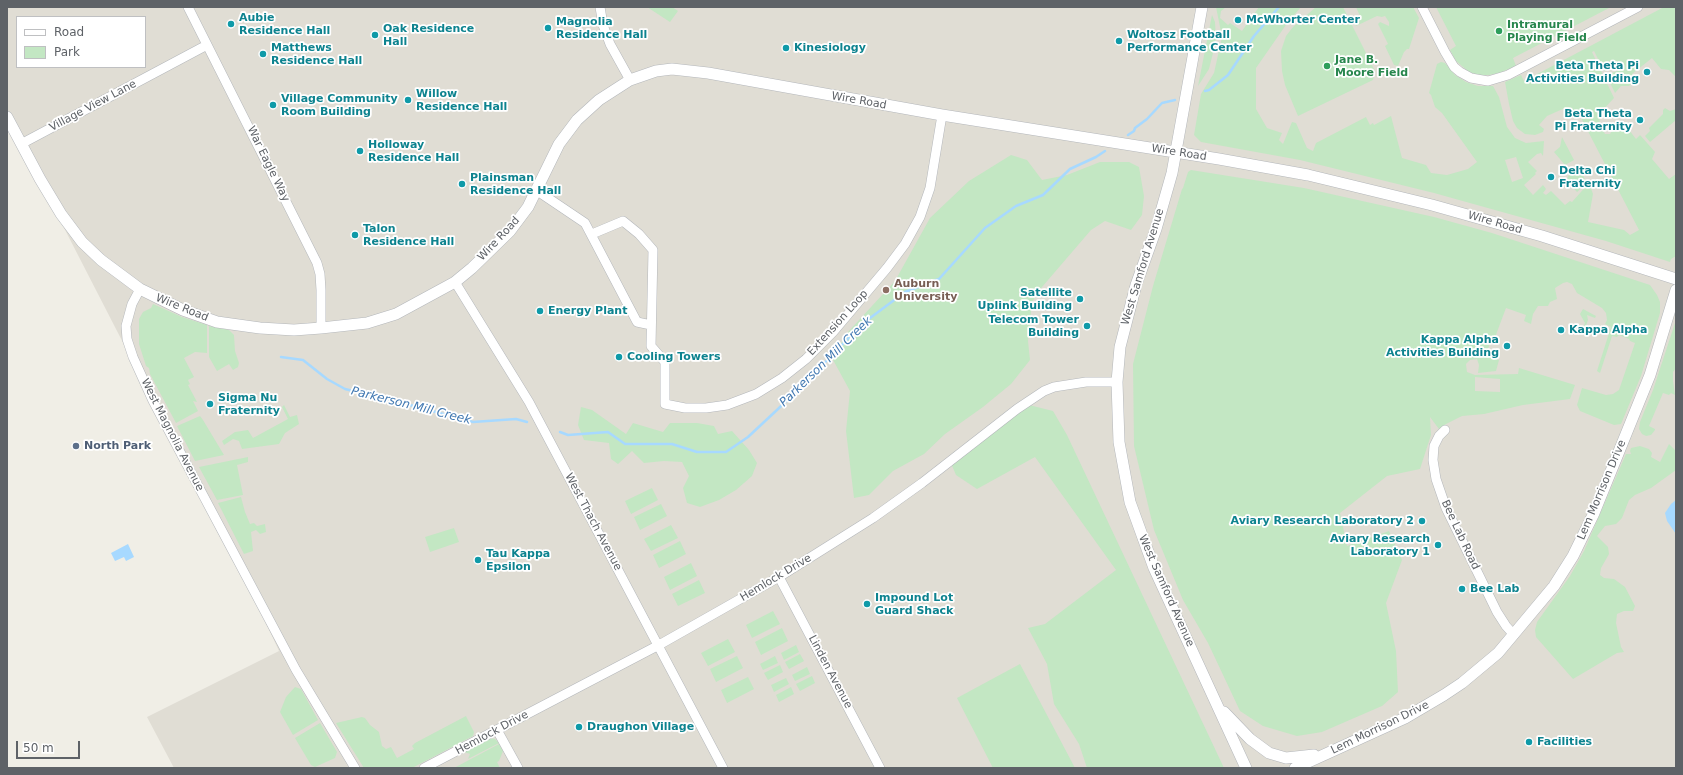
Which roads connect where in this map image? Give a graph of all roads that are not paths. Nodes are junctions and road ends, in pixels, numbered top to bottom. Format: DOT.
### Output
graph roads {
  1 [pos="188,7"];
  2 [pos="600,7"];
  3 [pos="1202,7"];
  4 [pos="1422,7"];
  5 [pos="1638,7"];
  6 [pos="207,45"];
  7 [pos="630,80"];
  8 [pos="942,115"];
  9 [pos="7,117"];
  10 [pos="21,144"];
  11 [pos="1175,152"];
  12 [pos="536,190"];
  13 [pos="592,234"];
  14 [pos="1676,279"];
  15 [pos="455,282"];
  16 [pos="140,289"];
  17 [pos="1676,290"];
  18 [pos="651,325"];
  19 [pos="321,328"];
  20 [pos="1117,382"];
  21 [pos="1445,430"];
  22 [pos="779,577"];
  23 [pos="1514,635"];
  24 [pos="659,645"];
  25 [pos="1218,705"];
  26 [pos="497,730"];
  27 [pos="1329,753"];
  28 [pos="355,768"];
  29 [pos="424,768"];
  30 [pos="518,768"];
  31 [pos="723,768"];
  32 [pos="880,768"];
  33 [pos="1246,768"];
  34 [pos="1296,768"];
  35 [pos="1309,768"];
  1 -- 6 [label="street, War Eagle Way"];
  2 -- 7 [label="street"];
  3 -- 11 [label="street, West Samford Avenue"];
  4 -- 5 [label="street"];
  6 -- 10 [label="street, Village View Lane"];
  6 -- 19 [label="street, War Eagle Way"];
  7 -- 8 [label="street, Wire Road"];
  7 -- 12 [label="street, Wire Road"];
  8 -- 11 [label="street, Wire Road"];
  8 -- 18 [label="street, Extension Loop"];
  9 -- 10 [label="street"];
  10 -- 16 [label="street"];
  11 -- 14 [label="street, Wire Road"];
  11 -- 20 [label="street, West Samford Avenue"];
  12 -- 13 [label="street"];
  12 -- 15 [label="street, Wire Road"];
  13 -- 18 [label="street"];
  13 -- 18 [label="street, Extension Loop"];
  15 -- 19 [label="street, Wire Road"];
  15 -- 24 [label="street, West Thach Avenue"];
  16 -- 19 [label="street, Wire Road"];
  16 -- 28 [label="street, West Magnolia Avenue"];
  17 -- 23 [label="street, Lem Morrison Drive"];
  20 -- 22 [label="street, Hemlock Drive"];
  20 -- 25 [label="street, West Samford Avenue"];
  21 -- 23 [label="street, Bee Lab Road"];
  22 -- 24 [label="street, Hemlock Drive"];
  22 -- 32 [label="street, Linden Avenue"];
  23 -- 27 [label="street, Lem Morrison Drive"];
  24 -- 26 [label="street, Hemlock Drive"];
  24 -- 31 [label="street, West Thach Avenue"];
  25 -- 27 [label="street"];
  25 -- 33 [label="street, West Samford Avenue"];
  26 -- 29 [label="street, Hemlock Drive"];
  26 -- 30 [label="street"];
  27 -- 34 [label="street, Lem Morrison Drive"];
  27 -- 35 [label="street"];
}
